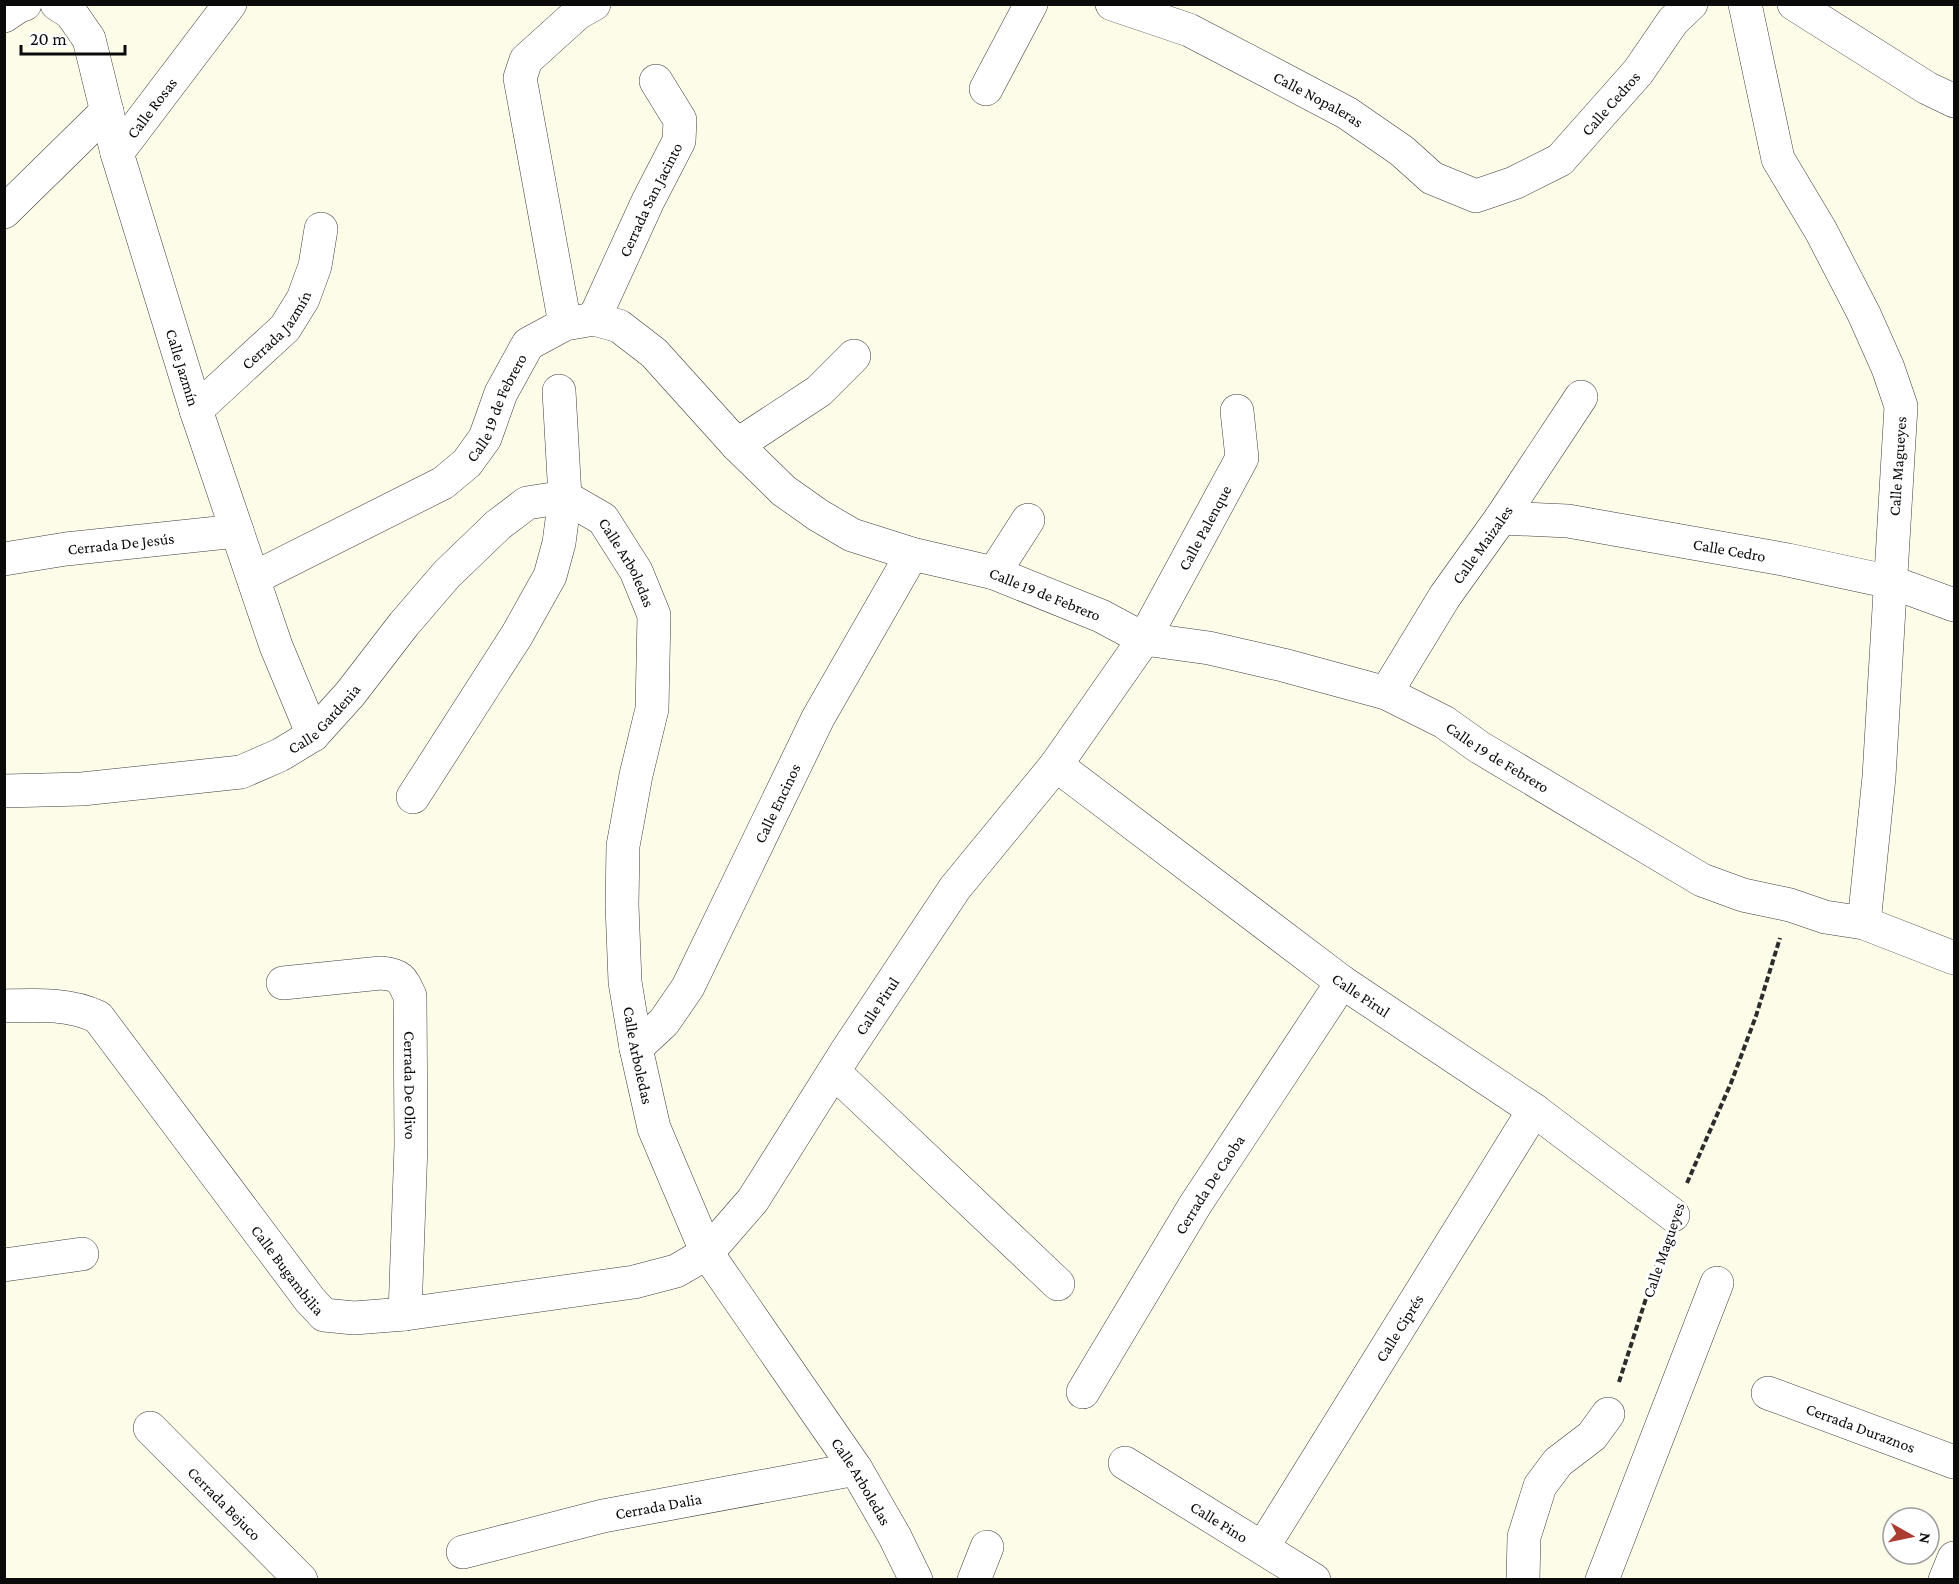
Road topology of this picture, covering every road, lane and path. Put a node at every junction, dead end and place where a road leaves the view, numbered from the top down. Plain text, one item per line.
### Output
1 (25, 4) edge
2 (57, 4) edge
3 (230, 4) edge
4 (594, 4) edge
5 (1031, 4) edge
6 (1112, 4) edge
7 (1691, 4) edge
8 (1745, 4) edge
9 (1794, 4) edge
10 (4, 16) edge
11 (656, 81) dead end
12 (986, 89) dead end
13 (1954, 100) edge
14 (107, 111) junction
15 (117, 153) junction
16 (1514, 183) joint
17 (4, 212) edge
18 (321, 230) dead end
19 (580, 322) junction
20 (854, 356) dead end
21 (559, 391) dead end
22 (1581, 397) dead end
23 (196, 410) junction
24 (1237, 411) dead end
25 (737, 446) junction
26 (565, 497) junction
27 (1501, 518) junction
28 (1029, 520) dead end
29 (237, 531) junction
30 (912, 554) junction
31 (4, 559) edge
32 (994, 573) junction
33 (255, 578) junction
34 (1891, 582) junction
35 (1954, 605) edge
36 (1144, 639) junction
37 (1386, 693) junction
38 (313, 735) junction
39 (1056, 765) junction
40 (4, 791) edge
41 (413, 797) dead end
42 (1790, 905) junction
43 (1864, 923) junction
44 (1954, 958) edge
45 (1342, 982) junction
46 (283, 983) dead end
47 (4, 1006) edge
48 (636, 1048) junction
49 (834, 1072) junction
50 (1534, 1110) junction
51 (1673, 1215) junction
52 (707, 1253) junction
53 (82, 1254) dead end
54 (4, 1265) edge
55 (1717, 1283) dead end
56 (1058, 1284) dead end
57 (405, 1314) junction
58 (1083, 1392) dead end
59 (1768, 1393) dead end
60 (1608, 1414) joint
61 (150, 1428) dead end
62 (1954, 1462) edge
63 (1125, 1463) dead end
64 (856, 1469) junction
65 (1263, 1546) junction
66 (987, 1547) dead end
67 (463, 1552) dead end
68 (1954, 1558) edge
69 (301, 1580) edge
70 (916, 1580) edge
71 (974, 1580) edge
72 (1314, 1580) edge
73 (1524, 1580) edge
74 (1602, 1580) edge
75 (1945, 1580) edge

1 - 10 street
2 - 14 street, Calle Jazmín
3 - 15 street, Calle Rosas
4 - 19 street
5 - 12 street
6 - 16 street, Calle Nopaleras
7 - 16 street, Calle Cedros
8 - 34 street, Calle Magueyes
9 - 13 street
11 - 19 street, Cerrada San Jacinto
14 - 15 street, Calle Jazmín
14 - 17 street
15 - 23 street, Calle Jazmín
18 - 23 street, Cerrada Jazmín
19 - 25 street, Calle 19 de Febrero
19 - 33 street, Calle 19 de Febrero
20 - 25 street
21 - 26 street
22 - 27 street, Calle Maizales
23 - 29 street, Calle Jazmín
24 - 36 street, Calle Palenque
25 - 30 street, Calle 19 de Febrero
26 - 38 street, Calle Gardenia
26 - 41 street
26 - 48 street, Calle Arboledas
27 - 34 street, Calle Cedro
27 - 37 street, Calle Maizales
28 - 32 street
29 - 31 street, Cerrada De Jesús
29 - 33 street, Calle Jazmín
30 - 32 street, Calle 19 de Febrero
30 - 48 street, Calle Encinos
32 - 36 street, Calle 19 de Febrero
33 - 38 street, Calle Jazmín
34 - 35 street, Calle Cedro
34 - 43 street, Calle Magueyes
36 - 37 street, Calle 19 de Febrero
36 - 39 street, Calle Pirul
37 - 42 street, Calle 19 de Febrero
38 - 40 street, Calle Gardenia
39 - 45 street, Calle Pirul
39 - 49 street, Calle Pirul
42 - 43 street, Calle 19 de Febrero
42 - 51 path, Calle Magueyes
43 - 44 street, Calle 19 de Febrero
45 - 50 street, Calle Pirul
45 - 58 street, Cerrada De Caoba
46 - 57 street, Cerrada De Olivo
47 - 57 street, Calle Bugambilia
48 - 52 street, Calle Arboledas
49 - 52 street, Calle Pirul
49 - 56 street
50 - 51 street, Calle Pirul
50 - 65 street, Calle Ciprés
51 - 60 path, Calle Magueyes
52 - 57 street, Calle Bugambilia
52 - 64 street, Calle Arboledas
53 - 54 street
55 - 74 street
59 - 62 street, Cerrada Duraznos
60 - 73 street
61 - 69 street, Cerrada Bejuco
63 - 65 street, Calle Pino
64 - 67 street, Cerrada Dalia
64 - 70 street, Calle Arboledas
65 - 72 street, Calle Pino
66 - 71 street
68 - 75 street

